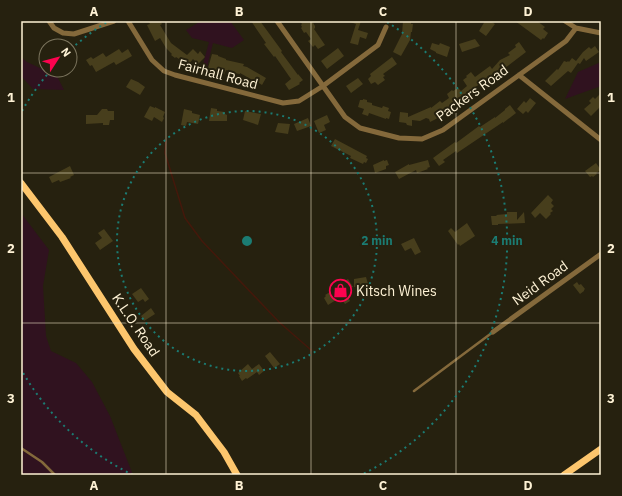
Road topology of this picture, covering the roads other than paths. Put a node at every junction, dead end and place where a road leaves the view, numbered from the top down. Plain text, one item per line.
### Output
1 (49, 21) edge
2 (114, 21) edge
3 (128, 21) edge
4 (277, 21) edge
5 (565, 21) edge
6 (386, 27) dead end
7 (576, 28) junction
8 (601, 33) edge
9 (519, 75) junction
10 (323, 86) junction
11 (601, 140) edge
12 (21, 183) edge
13 (601, 254) edge
14 (493, 332) joint
15 (414, 391) dead end
16 (21, 448) edge
17 (601, 449) edge
18 (54, 475) edge
19 (236, 475) edge
20 (564, 475) edge

1 - 2 street
3 - 10 street, Fairhall Road
4 - 10 street, Packers Road
5 - 7 street
6 - 10 street, Fairhall Road
7 - 8 street
7 - 9 street, Packers Road
9 - 10 street, Packers Road
9 - 11 street
12 - 19 main road, K.L.O. Road
13 - 14 street, Neid Road
14 - 15 lane
16 - 18 lane
17 - 20 main road

